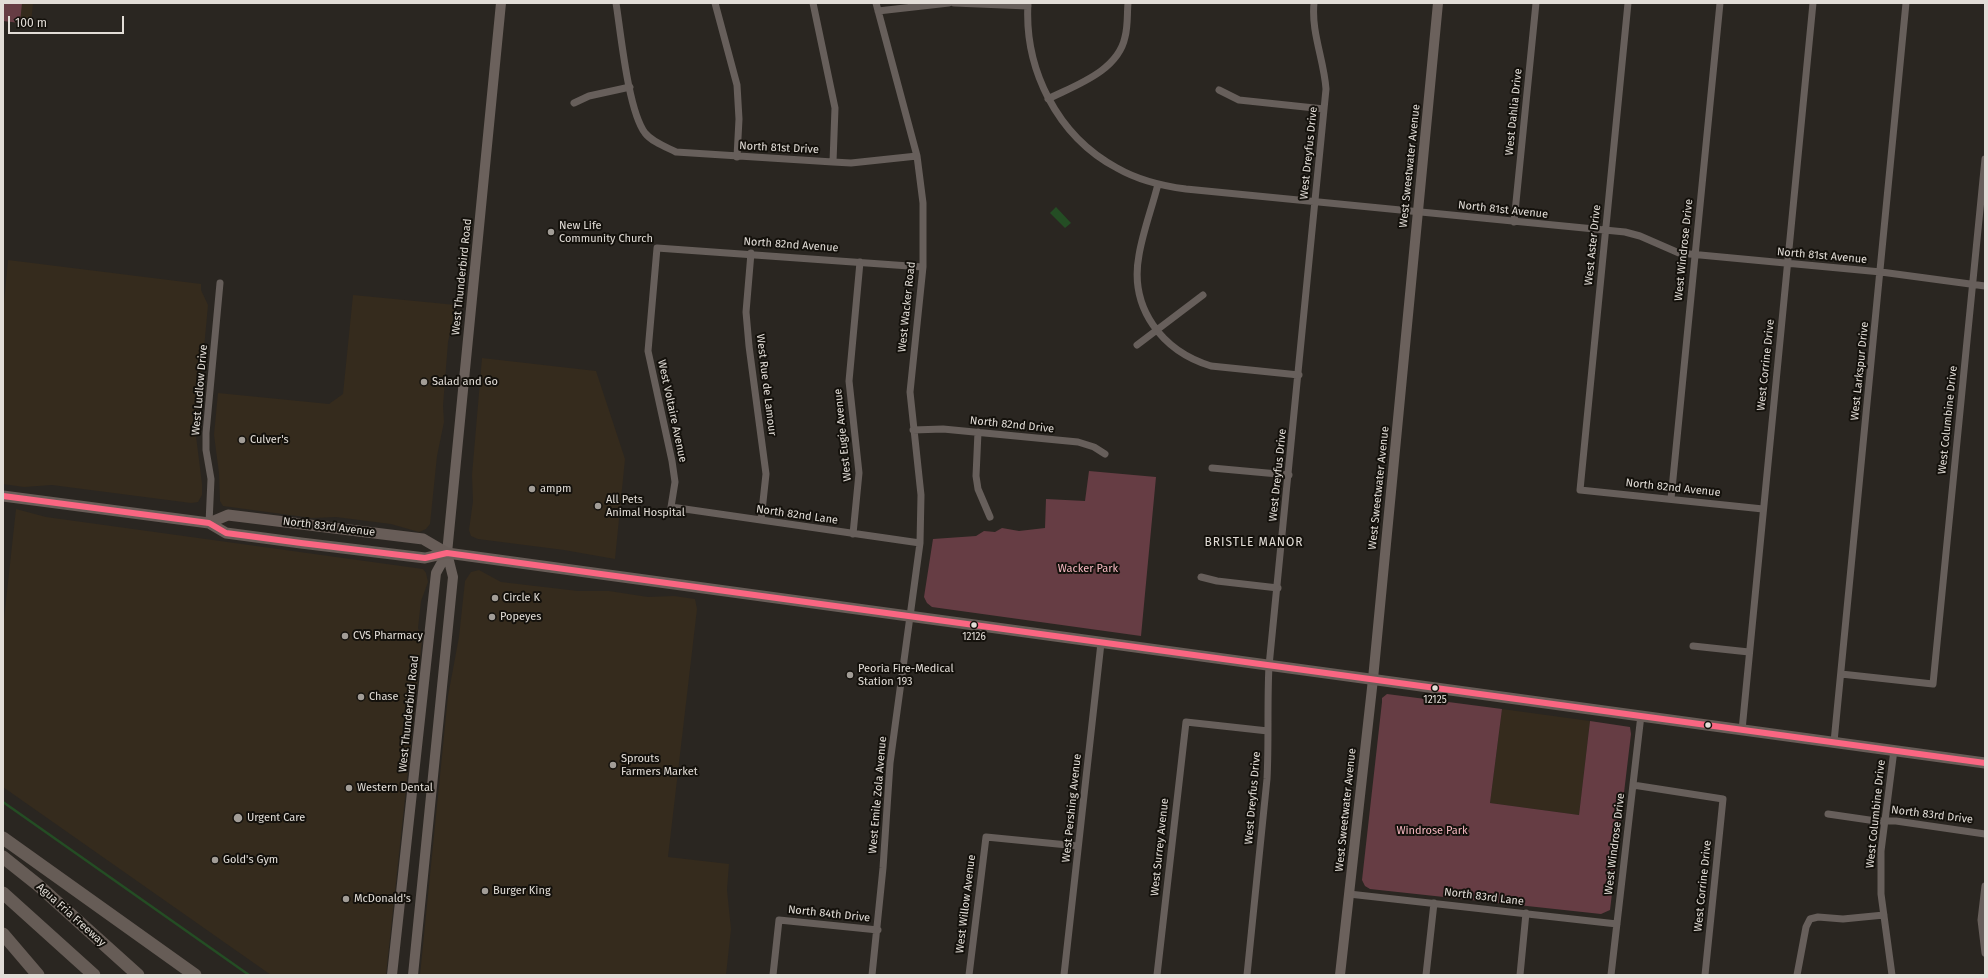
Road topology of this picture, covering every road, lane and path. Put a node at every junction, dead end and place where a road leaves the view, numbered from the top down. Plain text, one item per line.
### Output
1 (501, 3) edge
2 (616, 3) edge
3 (715, 3) edge
4 (813, 3) edge
5 (876, 3) edge
6 (949, 3) edge
7 (954, 3) edge
8 (1128, 3) edge
9 (1314, 3) edge
10 (1438, 3) edge
11 (1536, 3) edge
12 (1628, 3) edge
13 (1720, 3) edge
14 (1812, 3) edge
15 (1906, 3) edge
16 (1028, 4) edge
17 (878, 12) junction
18 (630, 87) junction
19 (1219, 90) dead end
20 (1048, 99) junction
21 (574, 103) dead end
22 (1324, 109) junction
23 (917, 156) junction
24 (737, 157) junction
25 (1985, 159) edge
26 (833, 162) junction
27 (1158, 184) junction
28 (1315, 202) junction
29 (1418, 213) junction
30 (1514, 222) junction
31 (1606, 231) junction
32 (657, 248) joint
33 (751, 253) junction
34 (1695, 255) junction
35 (860, 262) junction
36 (1787, 263) junction
37 (923, 267) junction
38 (1881, 272) junction
39 (220, 284) dead end
40 (1972, 284) junction
41 (1985, 286) edge
42 (1203, 295) dead end
43 (1156, 331) junction
44 (1137, 346) dead end
45 (1299, 375) junction
46 (913, 430) junction
47 (978, 432) junction
48 (1106, 454) dead end
49 (1212, 468) dead end
50 (1289, 475) junction
51 (1580, 490) joint
52 (3, 496) edge
53 (1671, 499) junction
54 (671, 507) joint
55 (1763, 509) junction
56 (990, 517) dead end
57 (761, 520) junction
58 (209, 523) junction
59 (853, 534) junction
60 (920, 543) junction
61 (447, 553) junction
62 (1201, 577) dead end
63 (1278, 588) junction
64 (911, 616) junction
65 (1101, 643) junction
66 (1693, 646) dead end
67 (1749, 652) junction
68 (1269, 666) junction
69 (1841, 674) junction
70 (1373, 679) junction
71 (1642, 716) junction
72 (1742, 730) junction
73 (1268, 731) junction
74 (1834, 742) junction
75 (1894, 750) junction
76 (1985, 763) edge
77 (1633, 784) junction
78 (1828, 814) dead end
79 (1885, 820) junction
80 (1985, 834) edge
81 (3, 838) edge
82 (1078, 846) junction
83 (3, 857) edge
84 (1985, 886) edge
85 (3, 893) edge
86 (1349, 894) junction
87 (1434, 903) junction
88 (1526, 913) junction
89 (1884, 915) junction
90 (1617, 924) junction
91 (878, 930) junction
92 (3, 934) edge
93 (1985, 952) edge
94 (38, 975) edge
95 (94, 975) edge
96 (138, 975) edge
97 (196, 975) edge
98 (392, 975) edge
99 (413, 975) edge
100 (773, 975) edge
101 (872, 975) edge
102 (969, 975) edge
103 (1064, 975) edge
104 (1157, 975) edge
105 (1247, 975) edge
106 (1340, 975) edge
107 (1426, 975) edge
108 (1520, 975) edge
109 (1612, 975) edge
110 (1705, 975) edge
111 (1797, 975) edge
112 (1892, 975) edge

1 - 61 main road, West Thunderbird Road
2 - 18 street
3 - 24 street
4 - 26 street
5 - 17 street, West Wacker Road
6 - 17 street
7 - 16 street
8 - 20 street
9 - 22 street, West Dreyfus Drive
10 - 29 main road, West Sweetwater Avenue
11 - 30 street, West Dahlia Drive
12 - 31 street, West Aster Drive
13 - 34 street, West Windrose Drive
14 - 36 street, West Corrine Drive
15 - 38 street, West Larkspur Drive
16 - 20 street
17 - 23 street, West Wacker Road
18 - 21 street
18 - 24 street, North 81st Drive
19 - 22 street
20 - 27 street, North 81st Avenue
22 - 28 street, West Dreyfus Drive
23 - 26 street, North 81st Drive
23 - 37 street, West Wacker Road
24 - 26 street, North 81st Drive
25 - 40 street, West Columbine Drive
27 - 28 street, North 81st Avenue
27 - 43 street
28 - 29 street, North 81st Avenue
28 - 45 street, West Dreyfus Drive
29 - 30 street, North 81st Avenue
29 - 70 main road, West Sweetwater Avenue
30 - 31 street, North 81st Avenue
31 - 34 street, North 81st Avenue
31 - 51 street, West Aster Drive
32 - 33 street, North 82nd Avenue
32 - 54 street, West Voltaire Avenue
33 - 35 street, North 82nd Avenue
33 - 57 street, West Rue de Lamour
34 - 36 street, North 81st Avenue
34 - 53 street, West Windrose Drive
35 - 37 street, North 82nd Avenue
35 - 59 street, West Eugie Avenue
36 - 38 street, North 81st Avenue
36 - 55 street, West Corrine Drive
37 - 46 street, West Wacker Road
38 - 40 street, North 81st Avenue
38 - 69 street, West Larkspur Drive
39 - 58 street, West Ludlow Drive
40 - 41 street, North 81st Avenue
40 - 69 street, West Columbine Drive
42 - 43 street
43 - 44 street
43 - 45 street
45 - 50 street, West Dreyfus Drive
46 - 47 street, North 82nd Drive
46 - 60 street, West Wacker Road
47 - 48 street, North 82nd Drive
47 - 56 street
49 - 50 street
50 - 63 street, West Dreyfus Drive
51 - 53 street, North 82nd Avenue
52 - 58 main road, North 83rd Avenue
53 - 55 street, North 82nd Avenue
54 - 57 street, North 82nd Lane
55 - 67 street, West Corrine Drive
57 - 59 street, North 82nd Lane
58 - 61 main road, North 83rd Avenue
58 - 61 main road, North 83rd Avenue
59 - 60 street, North 82nd Lane
60 - 64 street, West Wacker Road
61 - 64 main road, North 83rd Avenue
61 - 98 main road, West Thunderbird Road
61 - 99 main road, West Thunderbird Road
62 - 63 street
63 - 68 street, West Dreyfus Drive
64 - 65 main road, North 83rd Avenue
64 - 91 street, West Emile Zola Avenue
65 - 68 main road, North 83rd Avenue
65 - 82 street, West Pershing Avenue
66 - 67 street
67 - 72 street, West Corrine Drive
68 - 70 main road, North 83rd Avenue
68 - 73 street, West Dreyfus Drive
69 - 74 street, West Larkspur Drive
70 - 71 main road, North 83rd Avenue
70 - 86 main road, West Sweetwater Avenue
71 - 72 main road, North 83rd Avenue
71 - 77 street, West Windrose Drive
72 - 74 main road, North 83rd Avenue
73 - 104 street, West Surrey Avenue
73 - 105 street, West Dreyfus Drive
74 - 75 main road, North 83rd Avenue
75 - 76 main road, North 83rd Avenue
75 - 79 street, West Columbine Drive
77 - 90 street, West Windrose Drive
77 - 110 street, West Corrine Drive
78 - 79 street, North 83rd Drive
79 - 80 street, North 83rd Drive
79 - 89 street, West Columbine Drive
81 - 97 highway
82 - 102 street, West Willow Avenue
82 - 103 street, West Pershing Avenue
83 - 96 highway, Agua Fria Freeway
84 - 93 street
85 - 95 highway
86 - 87 street, North 83rd Lane
86 - 106 main road, West Sweetwater Avenue
87 - 88 street, North 83rd Lane
87 - 107 street
88 - 90 street, North 83rd Lane
88 - 108 street
89 - 111 street
89 - 112 street, West Columbine Drive
90 - 109 street, West Windrose Drive
91 - 100 street, North 84th Drive
91 - 101 street, West Emile Zola Avenue
92 - 94 highway

